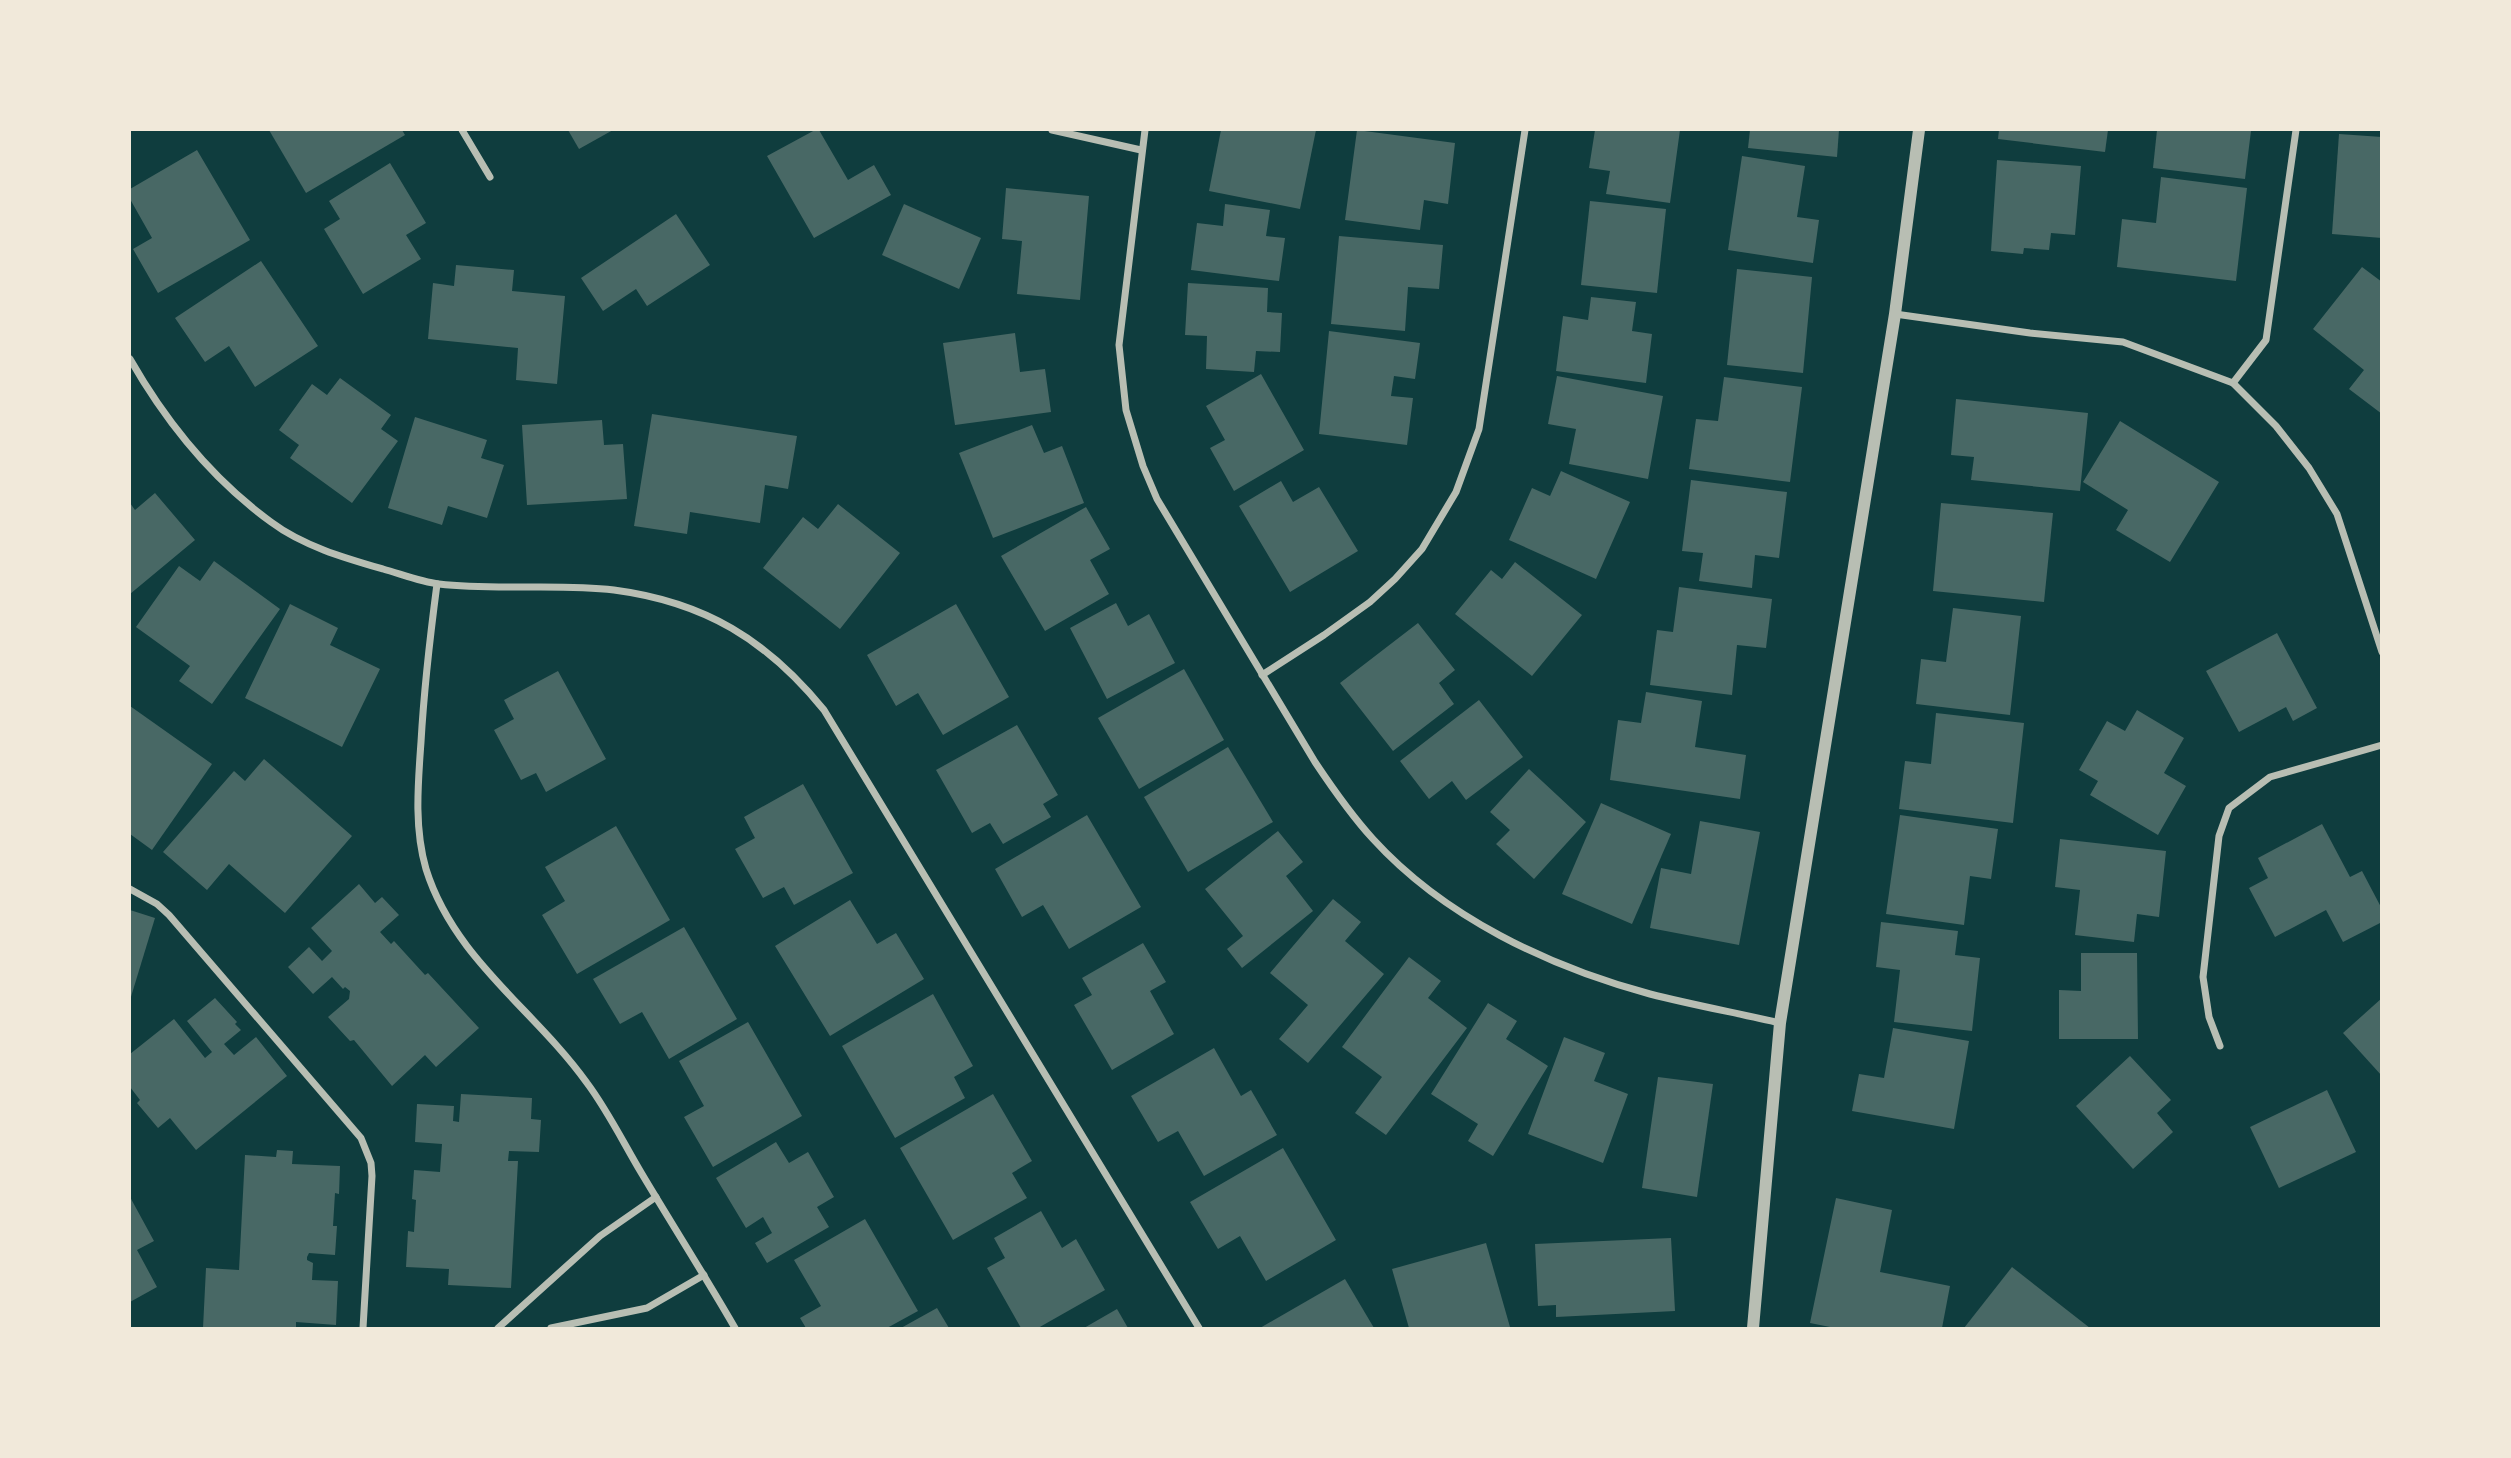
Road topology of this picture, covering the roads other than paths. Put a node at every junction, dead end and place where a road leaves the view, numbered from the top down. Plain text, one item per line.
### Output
1 (462, 130) edge
2 (1052, 130) edge
3 (1145, 130) edge
4 (1525, 130) edge
5 (1919, 130) edge
6 (2296, 130) edge
7 (1141, 150) junction
8 (491, 177) dead end
9 (1895, 314) junction
10 (130, 359) edge
11 (2233, 383) junction
12 (437, 584) junction
13 (2382, 652) edge
14 (1262, 676) junction
15 (2382, 745) edge
16 (130, 889) edge
17 (1780, 1023) junction
18 (2220, 1046) dead end
19 (656, 1197) junction
20 (704, 1275) junction
21 (363, 1328) edge
22 (498, 1328) edge
23 (551, 1328) edge
24 (735, 1328) edge
25 (1199, 1328) edge
26 (1753, 1328) edge

1 - 8 street
2 - 7 street
3 - 7 street
4 - 14 street
5 - 9 street
6 - 11 street
7 - 14 street
9 - 11 street
9 - 17 street
10 - 12 street
11 - 13 street
12 - 19 street
12 - 25 street
14 - 17 street
15 - 18 street
16 - 21 street
17 - 26 street
19 - 20 street
19 - 22 street
20 - 23 street
20 - 24 street

